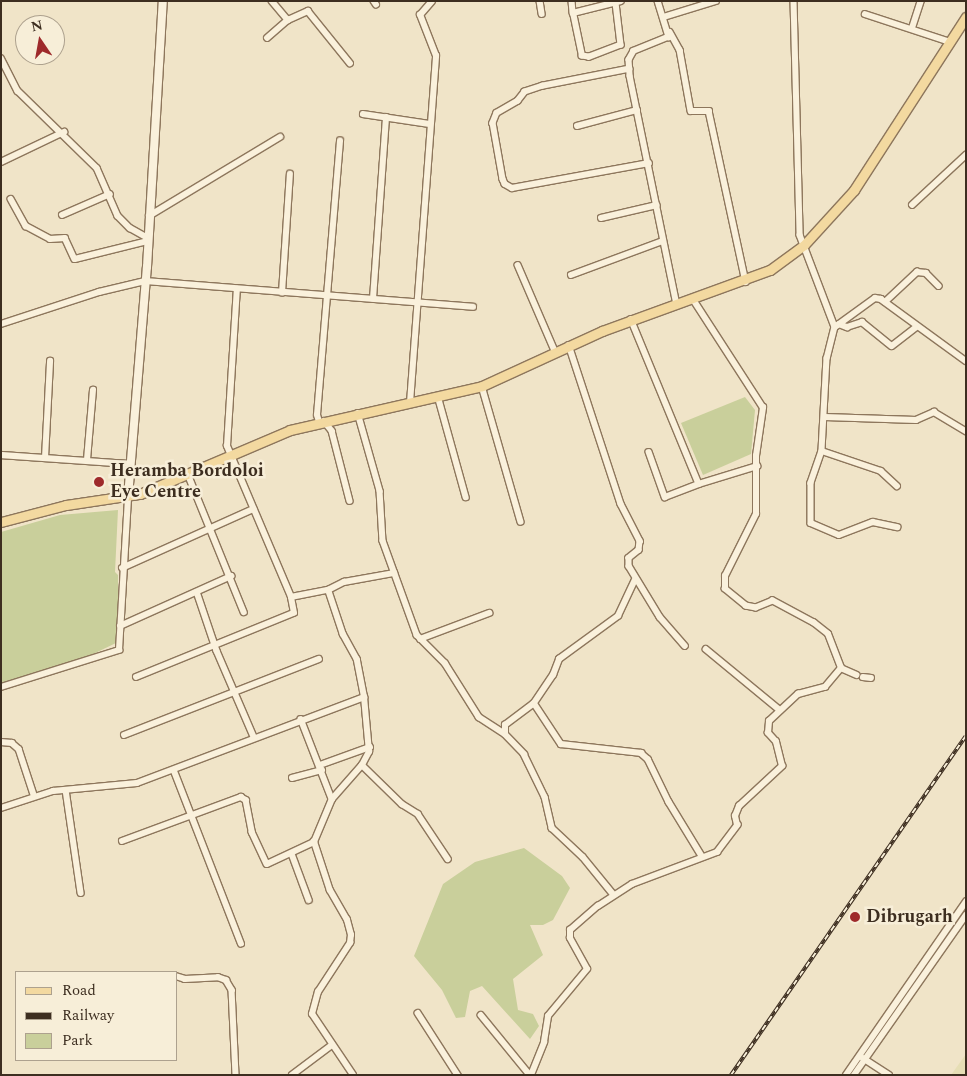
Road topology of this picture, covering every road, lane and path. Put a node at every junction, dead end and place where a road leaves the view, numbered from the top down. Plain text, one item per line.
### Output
1 (164, 1) edge
2 (272, 1) edge
3 (432, 1) edge
4 (540, 1) edge
5 (572, 1) edge
6 (658, 1) edge
7 (716, 1) edge
8 (794, 1) edge
9 (921, 1) edge
10 (619, 2) edge
11 (574, 13) junction
12 (542, 14) dead end
13 (865, 14) dead end
14 (664, 17) junction
15 (966, 17) edge
16 (288, 20) junction
17 (912, 28) junction
18 (670, 32) junction
19 (267, 38) dead end
20 (950, 42) junction
21 (1, 58) edge
22 (350, 64) dead end
23 (630, 68) junction
24 (637, 110) junction
25 (363, 114) dead end
26 (386, 118) junction
27 (429, 124) junction
28 (577, 126) dead end
29 (64, 132) junction
30 (280, 137) dead end
31 (340, 141) dead end
32 (966, 156) edge
33 (1, 162) edge
34 (649, 163) junction
35 (290, 174) dead end
36 (110, 194) junction
37 (11, 199) dead end
38 (657, 205) junction
39 (912, 205) dead end
40 (62, 215) dead end
41 (149, 216) junction
42 (601, 218) dead end
43 (148, 239) junction
44 (663, 241) junction
45 (804, 245) junction
46 (518, 265) dead end
47 (571, 275) dead end
48 (145, 281) junction
49 (746, 282) junction
50 (940, 286) dead end
51 (237, 289) junction
52 (282, 293) junction
53 (328, 295) junction
54 (373, 299) junction
55 (693, 300) junction
56 (885, 302) junction
57 (418, 303) junction
58 (677, 305) junction
59 (472, 307) dead end
60 (631, 319) junction
61 (1, 324) edge
62 (837, 326) junction
63 (916, 327) junction
64 (569, 344) junction
65 (555, 351) junction
66 (50, 361) dead end
67 (966, 361) edge
68 (482, 386) junction
69 (93, 390) dead end
70 (438, 396) junction
71 (410, 402) junction
72 (358, 414) junction
73 (825, 417) junction
74 (322, 422) junction
75 (966, 431) edge
76 (822, 451) junction
77 (649, 452) dead end
78 (229, 454) junction
79 (1, 455) edge
80 (45, 458) junction
81 (87, 460) junction
82 (130, 464) junction
83 (757, 466) junction
84 (188, 474) junction
85 (699, 484) junction
86 (897, 486) dead end
87 (128, 497) junction
88 (466, 497) dead end
89 (350, 501) dead end
90 (253, 509) junction
91 (1, 522) edge
92 (521, 522) dead end
93 (210, 527) junction
94 (897, 527) dead end
95 (122, 568) junction
96 (394, 573) junction
97 (231, 576) junction
98 (635, 580) junction
99 (328, 590) junction
100 (197, 592) junction
101 (291, 598) junction
102 (244, 612) dead end
103 (489, 613) dead end
104 (120, 626) junction
105 (420, 639) junction
106 (216, 646) junction
107 (685, 646) dead end
108 (706, 649) dead end
109 (319, 659) dead end
110 (841, 668) junction
111 (136, 677) dead end
112 (872, 678) dead end
113 (1, 687) edge
114 (236, 692) junction
115 (364, 696) junction
116 (534, 704) junction
117 (780, 710) junction
118 (301, 719) junction
119 (124, 734) dead end
120 (504, 734) junction
121 (254, 737) junction
122 (1, 742) edge
123 (370, 747) junction
124 (362, 765) junction
125 (321, 767) junction
126 (174, 770) junction
127 (292, 778) dead end
128 (66, 790) junction
129 (34, 795) junction
130 (332, 799) junction
131 (1, 808) edge
132 (193, 816) junction
133 (122, 841) dead end
134 (314, 842) junction
135 (292, 854) junction
136 (702, 856) junction
137 (448, 859) dead end
138 (81, 893) dead end
139 (614, 895) junction
140 (309, 900) dead end
141 (966, 902) edge
142 (966, 916) edge
143 (241, 944) dead end
144 (178, 977) edge
145 (418, 1013) dead end
146 (481, 1015) dead end
147 (332, 1045) junction
148 (862, 1058) junction
149 (236, 1075) edge
150 (292, 1075) edge
151 (353, 1075) edge
152 (458, 1075) edge
153 (531, 1075) edge
154 (846, 1075) edge
155 (854, 1075) edge
156 (889, 1075) edge

1 - 41 street
2 - 16 street
3 - 27 street
4 - 12 street
5 - 11 street
6 - 14 street
7 - 14 street
8 - 45 street
9 - 17 street
10 - 11 street
10 - 11 street
13 - 17 street
14 - 18 street
15 - 20 main road
16 - 19 street
16 - 22 street
17 - 20 street
18 - 23 street
18 - 49 street
20 - 45 main road
21 - 29 street
23 - 24 street
23 - 34 street
24 - 28 street
24 - 34 street
25 - 26 street
26 - 27 street
26 - 54 street
27 - 57 street
29 - 33 street
29 - 36 street
30 - 41 street
31 - 53 street
32 - 39 street
34 - 38 street
35 - 52 street
36 - 40 street
36 - 43 street
37 - 43 street
38 - 42 street
38 - 44 street
41 - 43 street
43 - 48 street
44 - 47 street
44 - 58 street
45 - 49 main road
45 - 62 street
46 - 65 street
48 - 51 street
48 - 61 street
48 - 82 street
49 - 55 main road
50 - 56 street
51 - 52 street
51 - 78 street
52 - 53 street
53 - 54 street
53 - 74 street
54 - 57 street
55 - 58 main road
55 - 83 street
56 - 62 street
56 - 63 street
57 - 59 street
57 - 71 street
58 - 60 main road
60 - 64 main road
60 - 85 street
62 - 63 street
62 - 73 street
63 - 67 street
64 - 65 main road
64 - 98 street
65 - 68 main road
66 - 80 street
68 - 70 main road
68 - 92 street
69 - 81 street
70 - 71 main road
70 - 88 street
71 - 72 main road
72 - 74 main road
72 - 96 street
73 - 75 street
73 - 76 street
74 - 78 main road
74 - 89 street
76 - 86 street
76 - 94 street
77 - 85 street
78 - 84 main road
78 - 90 street
79 - 80 street
80 - 81 street
81 - 82 street
82 - 87 street
83 - 85 street
83 - 110 street
84 - 87 main road
84 - 93 street
87 - 91 main road
87 - 95 street
90 - 93 street
90 - 101 street
93 - 95 street
93 - 97 street
95 - 104 street
96 - 99 street
96 - 105 street
97 - 100 street
97 - 102 street
98 - 107 street
98 - 116 street
99 - 101 street
99 - 115 street
100 - 104 street
100 - 106 street
101 - 106 street
103 - 105 street
104 - 113 street
105 - 120 street
106 - 111 street
106 - 114 street
108 - 117 street
109 - 114 street
110 - 112 street
110 - 117 street
114 - 119 street
114 - 121 street
115 - 118 street
115 - 123 street
116 - 120 street
116 - 136 street
117 - 136 street
118 - 121 street
118 - 125 street
120 - 139 street
121 - 126 street
122 - 129 street
123 - 124 street
123 - 125 street
124 - 130 street
124 - 137 street
125 - 127 street
125 - 130 street
126 - 128 street
126 - 132 street
128 - 129 street
128 - 138 street
129 - 131 street
130 - 134 street
132 - 133 street
132 - 135 street
132 - 143 street
134 - 135 street
134 - 147 street
135 - 140 street
136 - 139 street
139 - 153 street
141 - 148 street
142 - 148 street
144 - 149 street
145 - 152 street
146 - 153 street
147 - 150 street
147 - 151 street
148 - 154 street
148 - 155 street
148 - 156 street

